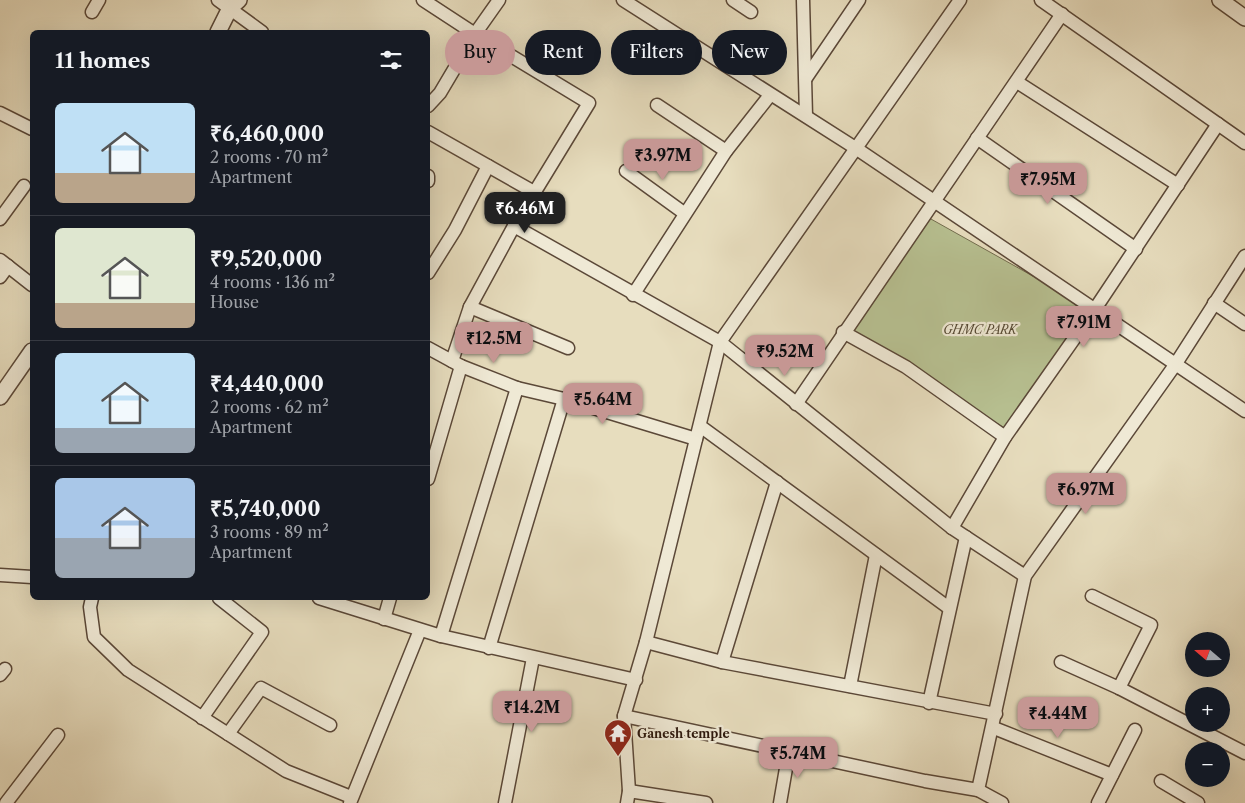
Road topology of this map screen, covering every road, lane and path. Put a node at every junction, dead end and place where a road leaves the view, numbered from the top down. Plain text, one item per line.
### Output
1 (99, 0) edge
2 (424, 0) edge
3 (500, 0) edge
4 (623, 0) edge
5 (733, 0) edge
6 (803, 0) edge
7 (859, 0) edge
8 (960, 0) edge
9 (1042, 0) edge
10 (1220, 0) edge
11 (229, 3) edge
12 (92, 12) dead end
13 (751, 12) dead end
14 (1062, 14) junction
15 (1245, 18) edge
16 (219, 30) edge
17 (260, 30) edge
18 (469, 30) edge
19 (478, 30) edge
20 (515, 58) edge
21 (451, 75) edge
22 (806, 78) junction
23 (1017, 82) junction
24 (770, 96) junction
25 (430, 104) edge
26 (657, 105) dead end
27 (0, 113) edge
28 (806, 116) junction
29 (1218, 124) junction
30 (30, 128) edge
31 (430, 133) edge
32 (976, 138) junction
33 (1245, 143) edge
34 (857, 149) junction
35 (726, 151) junction
36 (488, 166) junction
37 (626, 171) dead end
38 (1178, 185) junction
39 (24, 186) dead end
40 (534, 192) junction
41 (934, 200) junction
42 (684, 213) junction
43 (0, 219) edge
44 (514, 226) junction
45 (1136, 249) junction
46 (1245, 256) edge
47 (4, 263) edge
48 (430, 270) edge
49 (0, 276) edge
50 (30, 283) edge
51 (633, 295) junction
52 (1214, 303) junction
53 (470, 307) junction
54 (1095, 309) junction
55 (1245, 324) edge
56 (843, 332) junction
57 (720, 342) junction
58 (568, 348) dead end
59 (430, 349) edge
60 (30, 354) edge
61 (456, 364) junction
62 (1175, 364) junction
63 (517, 388) junction
64 (0, 397) edge
65 (564, 399) junction
66 (796, 404) junction
67 (1245, 411) edge
68 (700, 426) junction
69 (1005, 437) junction
70 (696, 439) junction
71 (430, 471) edge
72 (777, 482) junction
73 (952, 528) junction
74 (966, 537) junction
75 (876, 555) junction
76 (0, 575) edge
77 (1026, 576) junction
78 (30, 577) edge
79 (1092, 596) dead end
80 (92, 600) edge
81 (222, 600) edge
82 (325, 600) edge
83 (389, 600) edge
84 (949, 608) junction
85 (384, 619) junction
86 (420, 630) junction
87 (442, 636) junction
88 (646, 642) junction
89 (489, 648) junction
90 (533, 658) junction
91 (722, 662) junction
92 (1061, 662) dead end
93 (636, 680) junction
94 (850, 686) junction
95 (1119, 688) junction
96 (929, 703) junction
97 (996, 714) junction
98 (624, 716) junction
99 (202, 718) junction
100 (330, 724) dead end
101 (994, 728) junction
102 (1135, 730) dead end
103 (228, 734) junction
104 (58, 735) dead end
105 (789, 751) junction
106 (1245, 753) edge
107 (1112, 775) junction
108 (1161, 781) dead end
109 (978, 790) junction
110 (628, 797) edge
111 (350, 800) edge
112 (6, 803) edge
113 (505, 803) edge
114 (706, 803) edge
115 (780, 803) edge
116 (1002, 803) edge
117 (1098, 803) edge
118 (1198, 803) edge

1 - 12 street
2 - 18 street
3 - 19 street
4 - 24 street
5 - 13 street
6 - 22 street
7 - 22 street
8 - 34 street
9 - 14 street
10 - 15 street
11 - 16 street
11 - 17 street
14 - 23 street
14 - 29 street
20 - 40 street
21 - 25 street
22 - 28 street
23 - 32 street
23 - 38 street
24 - 28 street
24 - 35 street
26 - 35 street
27 - 30 street
28 - 34 street
29 - 33 street
29 - 38 street
31 - 36 street
32 - 41 street
32 - 45 street
34 - 41 street
34 - 57 street
35 - 42 street
36 - 40 street
36 - 48 street
37 - 42 street
38 - 45 street
39 - 43 street
40 - 44 street
41 - 54 street
41 - 56 street
42 - 51 street
44 - 51 street
44 - 53 street
45 - 54 street
46 - 52 street
47 - 49 street
47 - 50 street
51 - 57 street
52 - 55 street
52 - 62 street
53 - 58 street
53 - 61 street
54 - 62 street
54 - 69 street
56 - 66 street
56 - 69 street
57 - 66 street
57 - 68 street
59 - 61 street
60 - 64 street
61 - 63 street
61 - 71 street
62 - 67 street
62 - 77 street
63 - 65 street
63 - 87 street
65 - 70 street
65 - 89 street
66 - 73 street
68 - 70 street
68 - 72 street
69 - 73 street
70 - 88 street
72 - 75 street
72 - 91 street
73 - 74 street
74 - 77 street
74 - 84 street
75 - 84 street
75 - 94 street
76 - 78 street
77 - 97 street
79 - 95 street
80 - 99 street
81 - 99 street
82 - 85 street
83 - 85 street
84 - 96 street
85 - 86 street
86 - 87 street
86 - 111 street
87 - 89 street
88 - 91 street
88 - 93 street
89 - 90 street
90 - 93 street
90 - 113 street
91 - 94 street
92 - 95 street
93 - 98 street
94 - 96 street
95 - 106 street
96 - 97 street
97 - 101 street
98 - 105 street
98 - 110 street
99 - 103 street
100 - 103 street
101 - 107 street
101 - 109 street
102 - 107 street
103 - 111 street
104 - 112 street
105 - 109 street
105 - 115 street
107 - 117 street
108 - 118 street
109 - 116 street
110 - 114 street

